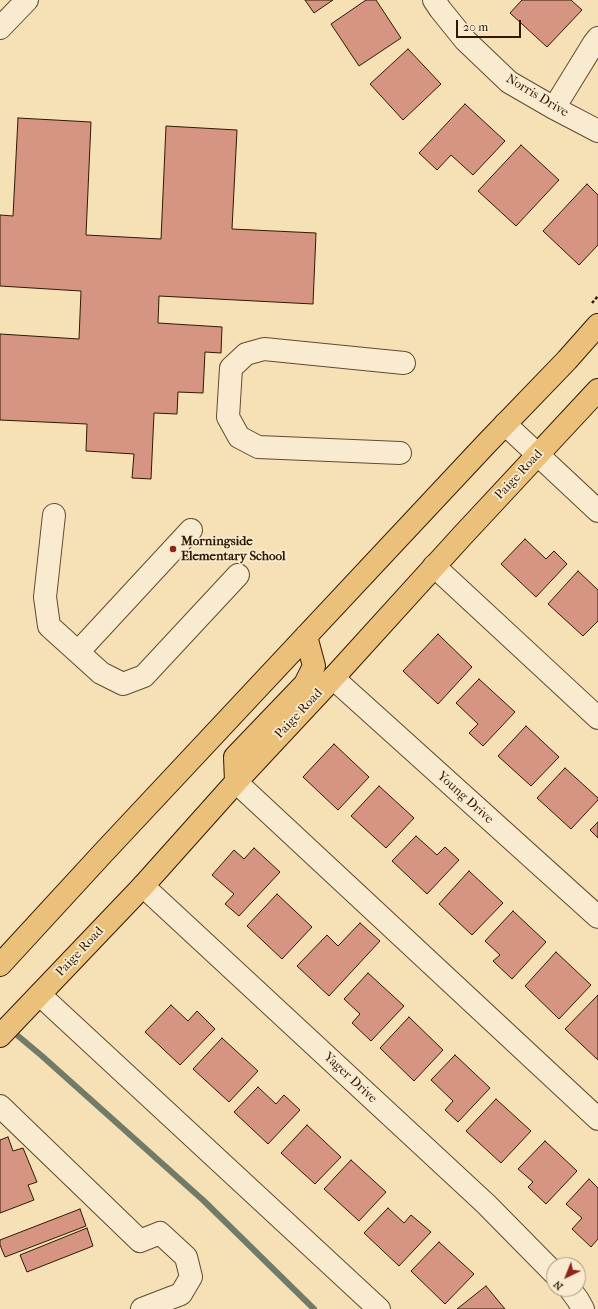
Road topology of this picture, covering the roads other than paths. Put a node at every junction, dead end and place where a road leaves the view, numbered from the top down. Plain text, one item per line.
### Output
1 (27, 0) edge
2 (434, 0) edge
3 (1, 24) edge
4 (598, 38) edge
5 (554, 108) junction
6 (598, 131) edge
7 (598, 325) edge
8 (404, 363) dead end
9 (598, 390) edge
10 (505, 424) junction
11 (400, 453) dead end
12 (538, 455) junction
13 (598, 511) edge
14 (54, 515) dead end
15 (191, 530) dead end
16 (434, 566) junction
17 (238, 575) dead end
18 (306, 636) junction
19 (78, 652) junction
20 (332, 678) junction
21 (598, 718) edge
22 (236, 782) junction
23 (143, 886) junction
24 (598, 917) edge
25 (0, 966) edge
26 (35, 1000) junction
27 (0, 1036) edge
28 (0, 1106) edge
29 (598, 1119) edge
30 (546, 1265) edge
31 (576, 1297) edge
32 (142, 1309) edge
33 (379, 1309) edge
34 (583, 1309) edge

1 - 3 street
2 - 5 street, Norris Drive
4 - 5 street
5 - 6 street, Norris Drive
7 - 10 main road
8 - 11 street
9 - 12 main road, Paige Road
10 - 12 street
10 - 18 main road
12 - 13 street
12 - 16 main road, Paige Road
14 - 19 street
15 - 19 street
16 - 20 main road, Paige Road
16 - 21 street
17 - 19 street
18 - 22 main road
18 - 25 main road
20 - 22 main road, Paige Road
20 - 24 street, Young Drive
22 - 23 main road, Paige Road
22 - 29 street
23 - 26 main road, Paige Road
23 - 30 street, Yager Drive
26 - 27 main road, Paige Road
26 - 33 street
28 - 32 street
31 - 34 street

